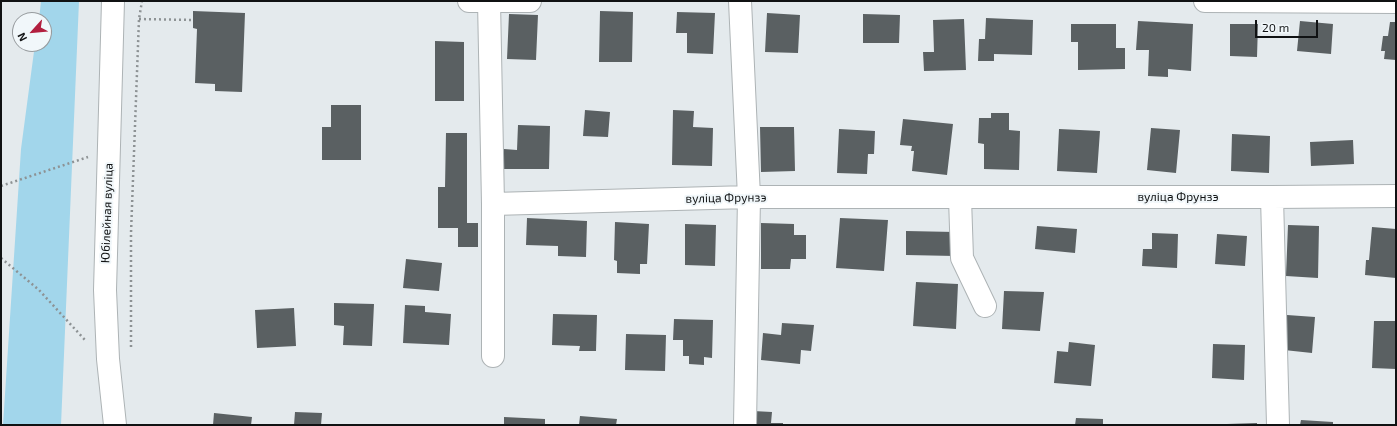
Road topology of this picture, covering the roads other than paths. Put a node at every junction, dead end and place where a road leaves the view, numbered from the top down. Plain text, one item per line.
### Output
1 (113, 1) edge
2 (469, 1) edge
3 (530, 1) edge
4 (740, 1) edge
5 (1205, 1) edge
6 (489, 2) edge
7 (1396, 2) edge
8 (1396, 196) edge
9 (748, 197) junction
10 (1272, 197) junction
11 (960, 198) junction
12 (493, 204) junction
13 (984, 306) dead end
14 (493, 356) dead end
15 (115, 425) edge
16 (745, 425) edge
17 (1278, 425) edge

1 - 15 street, Юбілейная вуліца
2 - 6 street
3 - 6 street
4 - 9 street
5 - 7 street
6 - 12 street
8 - 10 street, вуліца Фрунзэ
9 - 11 street, вуліца Фрунзэ
9 - 12 street, вуліца Фрунзэ
9 - 16 street
10 - 11 street, вуліца Фрунзэ
10 - 17 street
11 - 13 street
12 - 14 street

